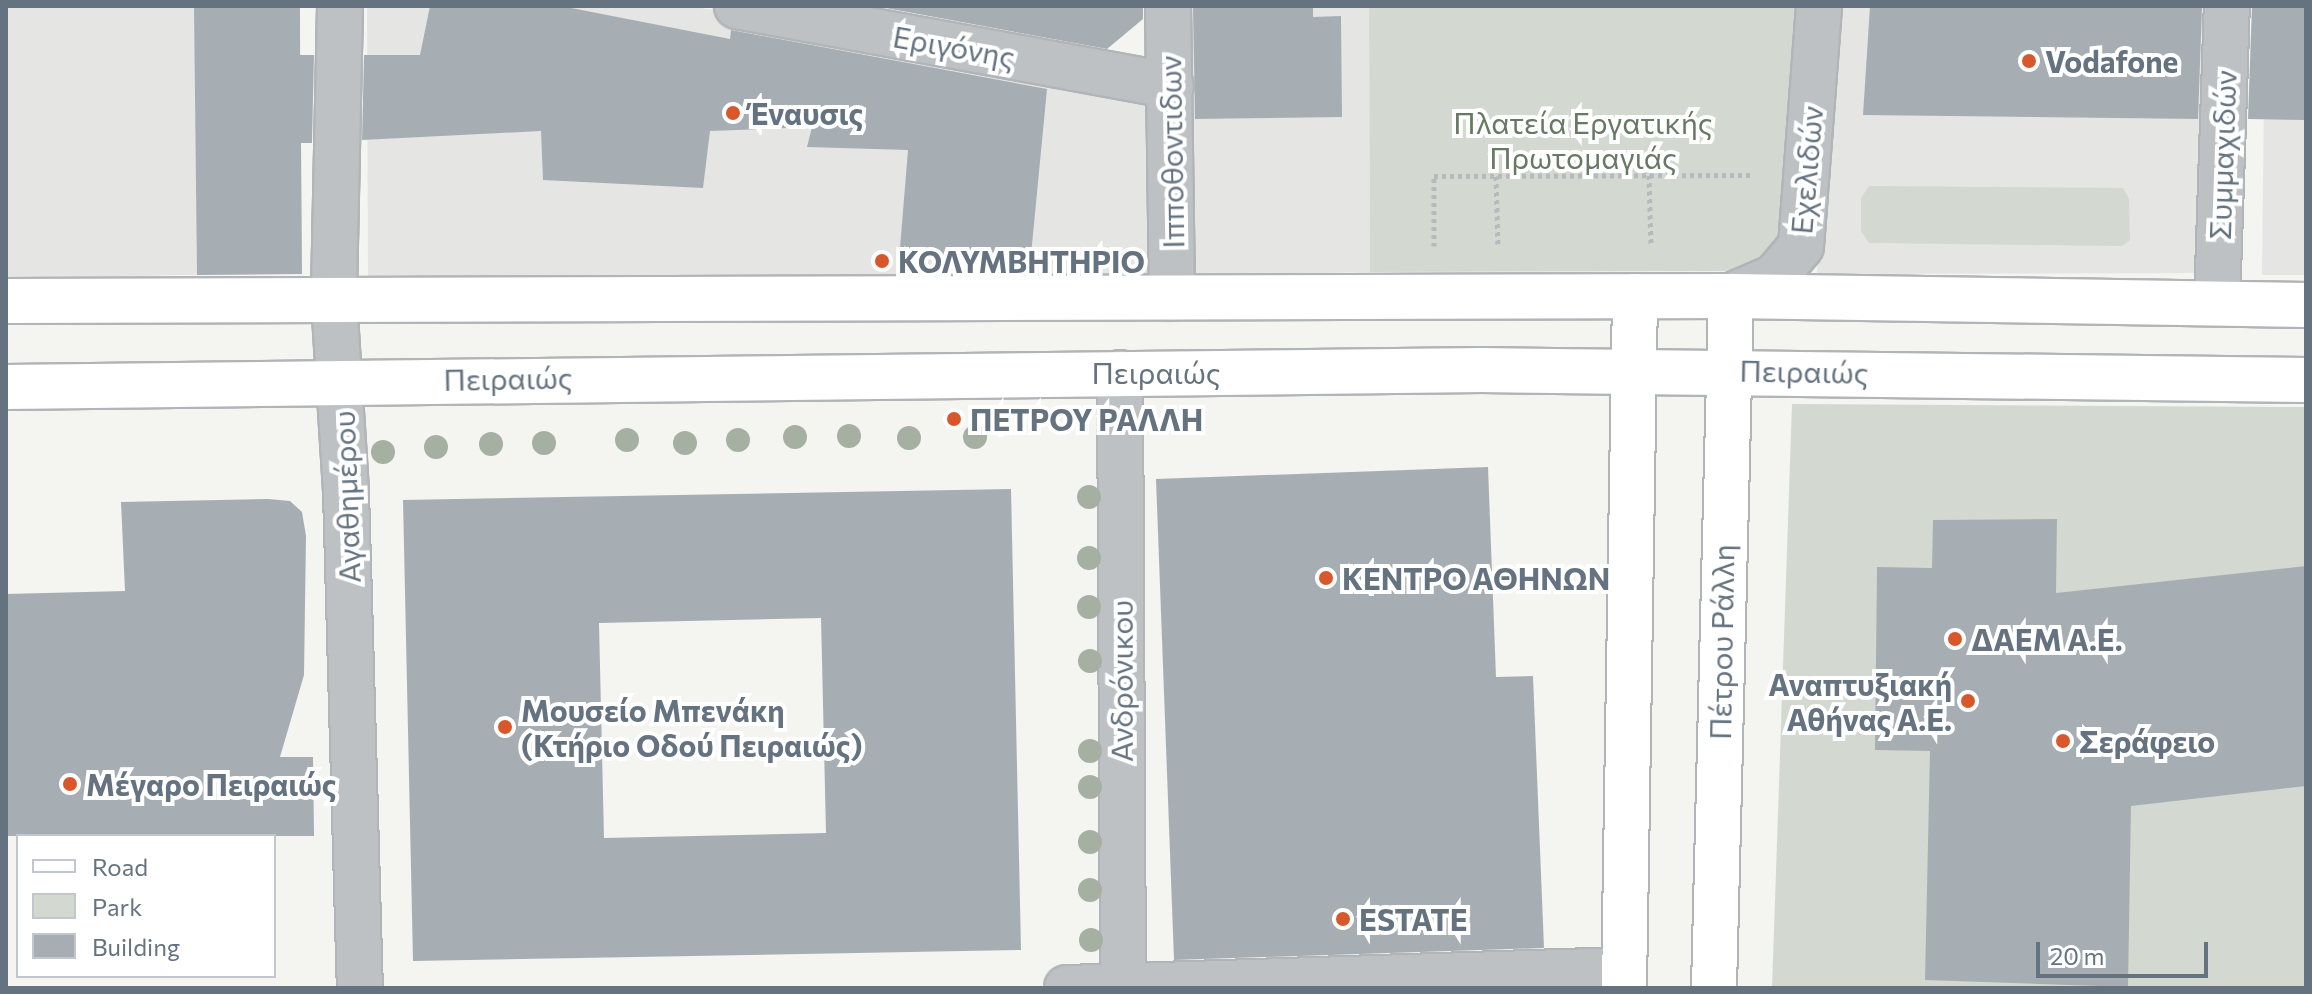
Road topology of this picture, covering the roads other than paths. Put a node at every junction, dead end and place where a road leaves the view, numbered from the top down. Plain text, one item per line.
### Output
1 (340, 6) edge
2 (737, 6) edge
3 (1168, 6) edge
4 (1819, 6) edge
5 (2227, 6) edge
6 (1171, 86) junction
7 (1635, 296) junction
8 (1731, 296) junction
9 (1172, 298) junction
10 (334, 300) junction
11 (6, 301) edge
12 (2217, 303) junction
13 (2306, 305) edge
14 (1632, 370) junction
15 (1727, 370) junction
16 (1120, 373) junction
17 (2306, 380) edge
18 (341, 381) junction
19 (6, 387) edge
20 (1624, 979) edge
21 (1123, 987) edge
22 (360, 988) edge
23 (1067, 988) edge
24 (1714, 988) edge

1 - 10 street, Αγαθημέρου
2 - 6 street, Εριγόνης
3 - 6 street, Ιπποθοντιδων
4 - 8 street, Εχελιδών
5 - 12 street, Συμμαχιδών
6 - 9 street, Ιπποθοντιδων
7 - 8 main road
7 - 9 main road
7 - 14 main road
8 - 12 main road
8 - 15 main road, Πέτρου Ράλλη
9 - 10 main road
10 - 11 main road
10 - 18 street, Αγαθημέρου
12 - 13 main road
14 - 15 main road, Πειραιώς
14 - 16 main road, Πειραιώς
14 - 20 main road
15 - 17 main road, Πειραιώς
15 - 24 main road, Πέτρου Ράλλη
16 - 18 main road, Πειραιώς
16 - 21 street, Ανδρόνικου
18 - 19 main road, Πειραιώς
18 - 22 street, Αγαθημέρου
20 - 21 street
21 - 23 street

